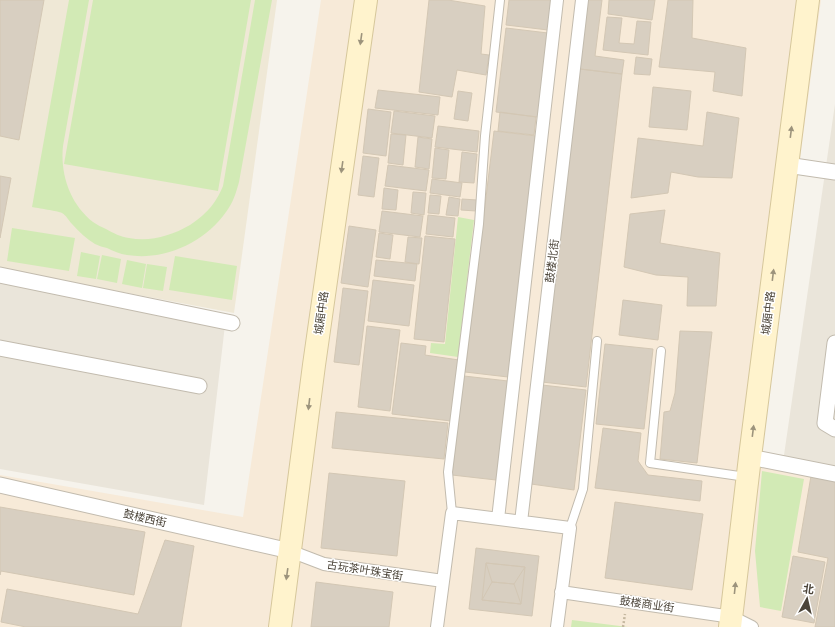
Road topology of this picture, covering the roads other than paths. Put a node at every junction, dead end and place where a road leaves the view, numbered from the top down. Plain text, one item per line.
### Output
1 (366, 0) edge
2 (500, 0) edge
3 (557, 0) edge
4 (582, 0) edge
5 (808, 0) edge
6 (786, 165) junction
7 (835, 172) edge
8 (0, 275) edge
9 (232, 323) dead end
10 (597, 341) dead end
11 (835, 343) edge
12 (0, 348) edge
13 (661, 351) dead end
14 (199, 386) dead end
15 (832, 390) edge
16 (835, 429) edge
17 (749, 467) junction
18 (835, 474) edge
19 (0, 485) edge
20 (452, 513) junction
21 (498, 519) junction
22 (522, 522) junction
23 (570, 528) junction
24 (290, 551) junction
25 (443, 582) junction
26 (561, 592) junction
27 (731, 622) edge
28 (280, 627) edge
29 (437, 627) edge
30 (557, 627) edge
31 (752, 627) edge

1 -> 24 main road, 城厢中路
2 - 20 lane
3 - 21 street
4 - 22 street, 鼓楼北街
6 -> 5 main road, 城厢中路
6 - 7 street
17 -> 6 main road, 城厢中路
8 - 9 street
10 - 23 lane
11 - 15 street
12 - 14 street
13 - 17 lane
15 - 16 street
17 - 18 street
27 -> 17 main road, 城厢中路
19 - 24 street, 鼓楼西街
20 - 21 street
20 - 25 street
21 - 22 street
22 - 23 street
23 - 26 street
24 - 25 street, 古玩茶叶珠宝街
24 -> 28 main road, 城厢中路
25 - 29 street
26 - 27 street, 鼓楼商业街
26 - 30 street
27 - 31 street, 鼓楼商业街

